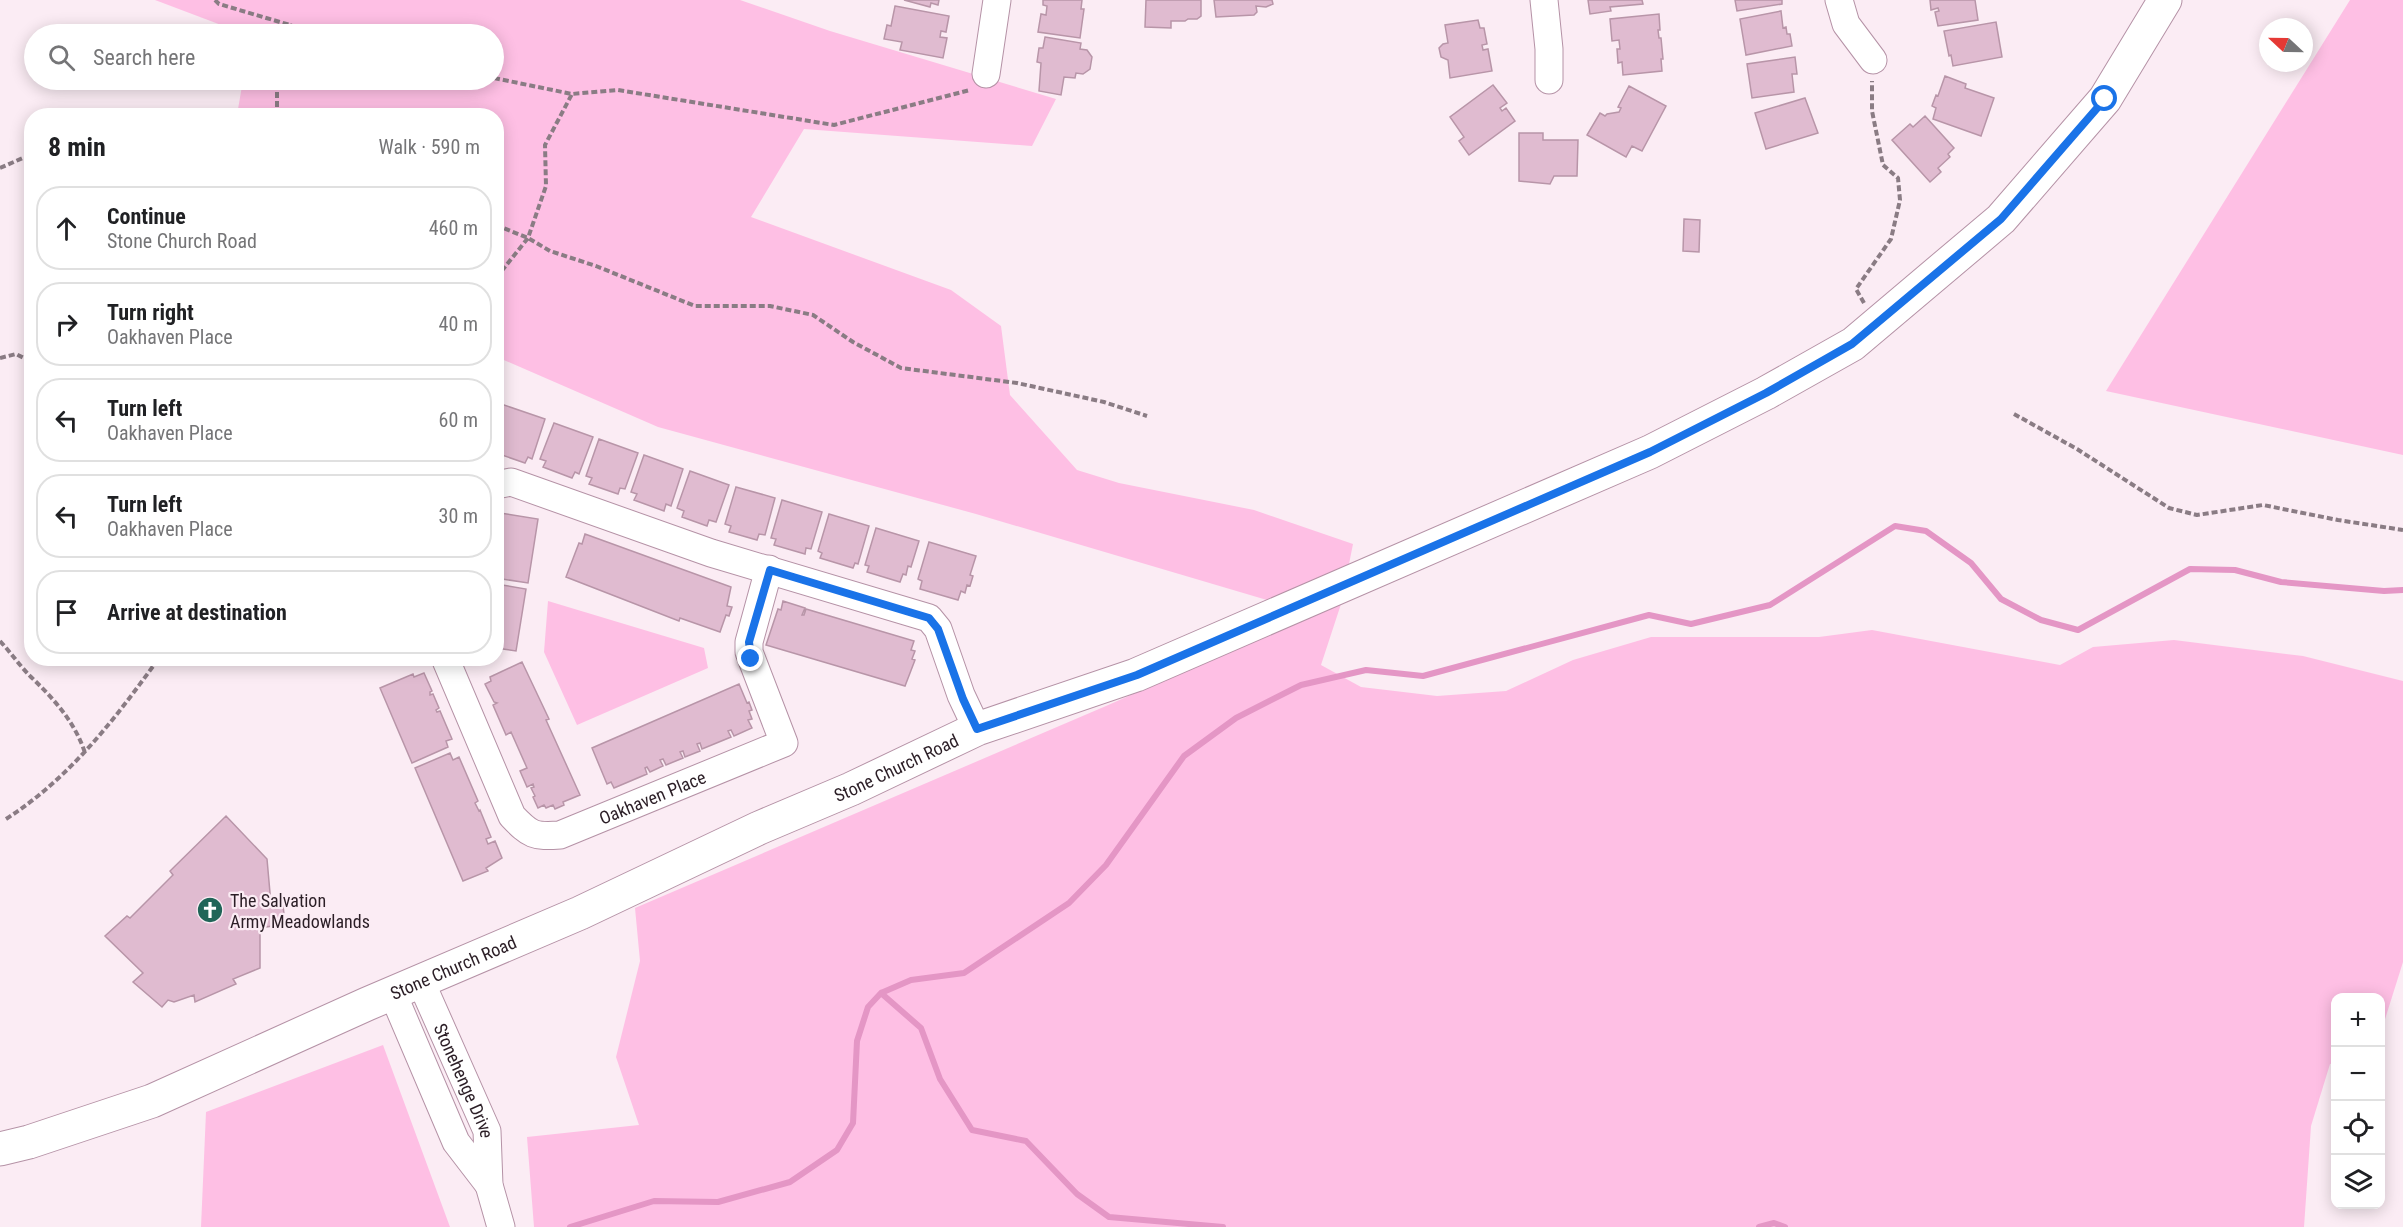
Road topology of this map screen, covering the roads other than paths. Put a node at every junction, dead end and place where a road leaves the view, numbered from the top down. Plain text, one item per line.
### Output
1 (997, 0) edge
2 (1544, 0) edge
3 (1839, 0) edge
4 (2165, 0) edge
5 (1873, 60) road end
6 (986, 74) road end
7 (1549, 80) dead end
8 (504, 483) edge
9 (770, 570) junction
10 (448, 666) edge
11 (977, 729) junction
12 (407, 988) junction
13 (0, 1149) edge
14 (501, 1227) edge

1 - 6 street
2 - 7 street
3 - 5 street
4 - 11 main road, Stone Church Road
8 - 9 street
9 - 10 street, Oakhaven Place
9 - 11 street
11 - 12 main road, Stone Church Road
12 - 13 main road, Stone Church Road
12 - 14 street, Stonehenge Drive

